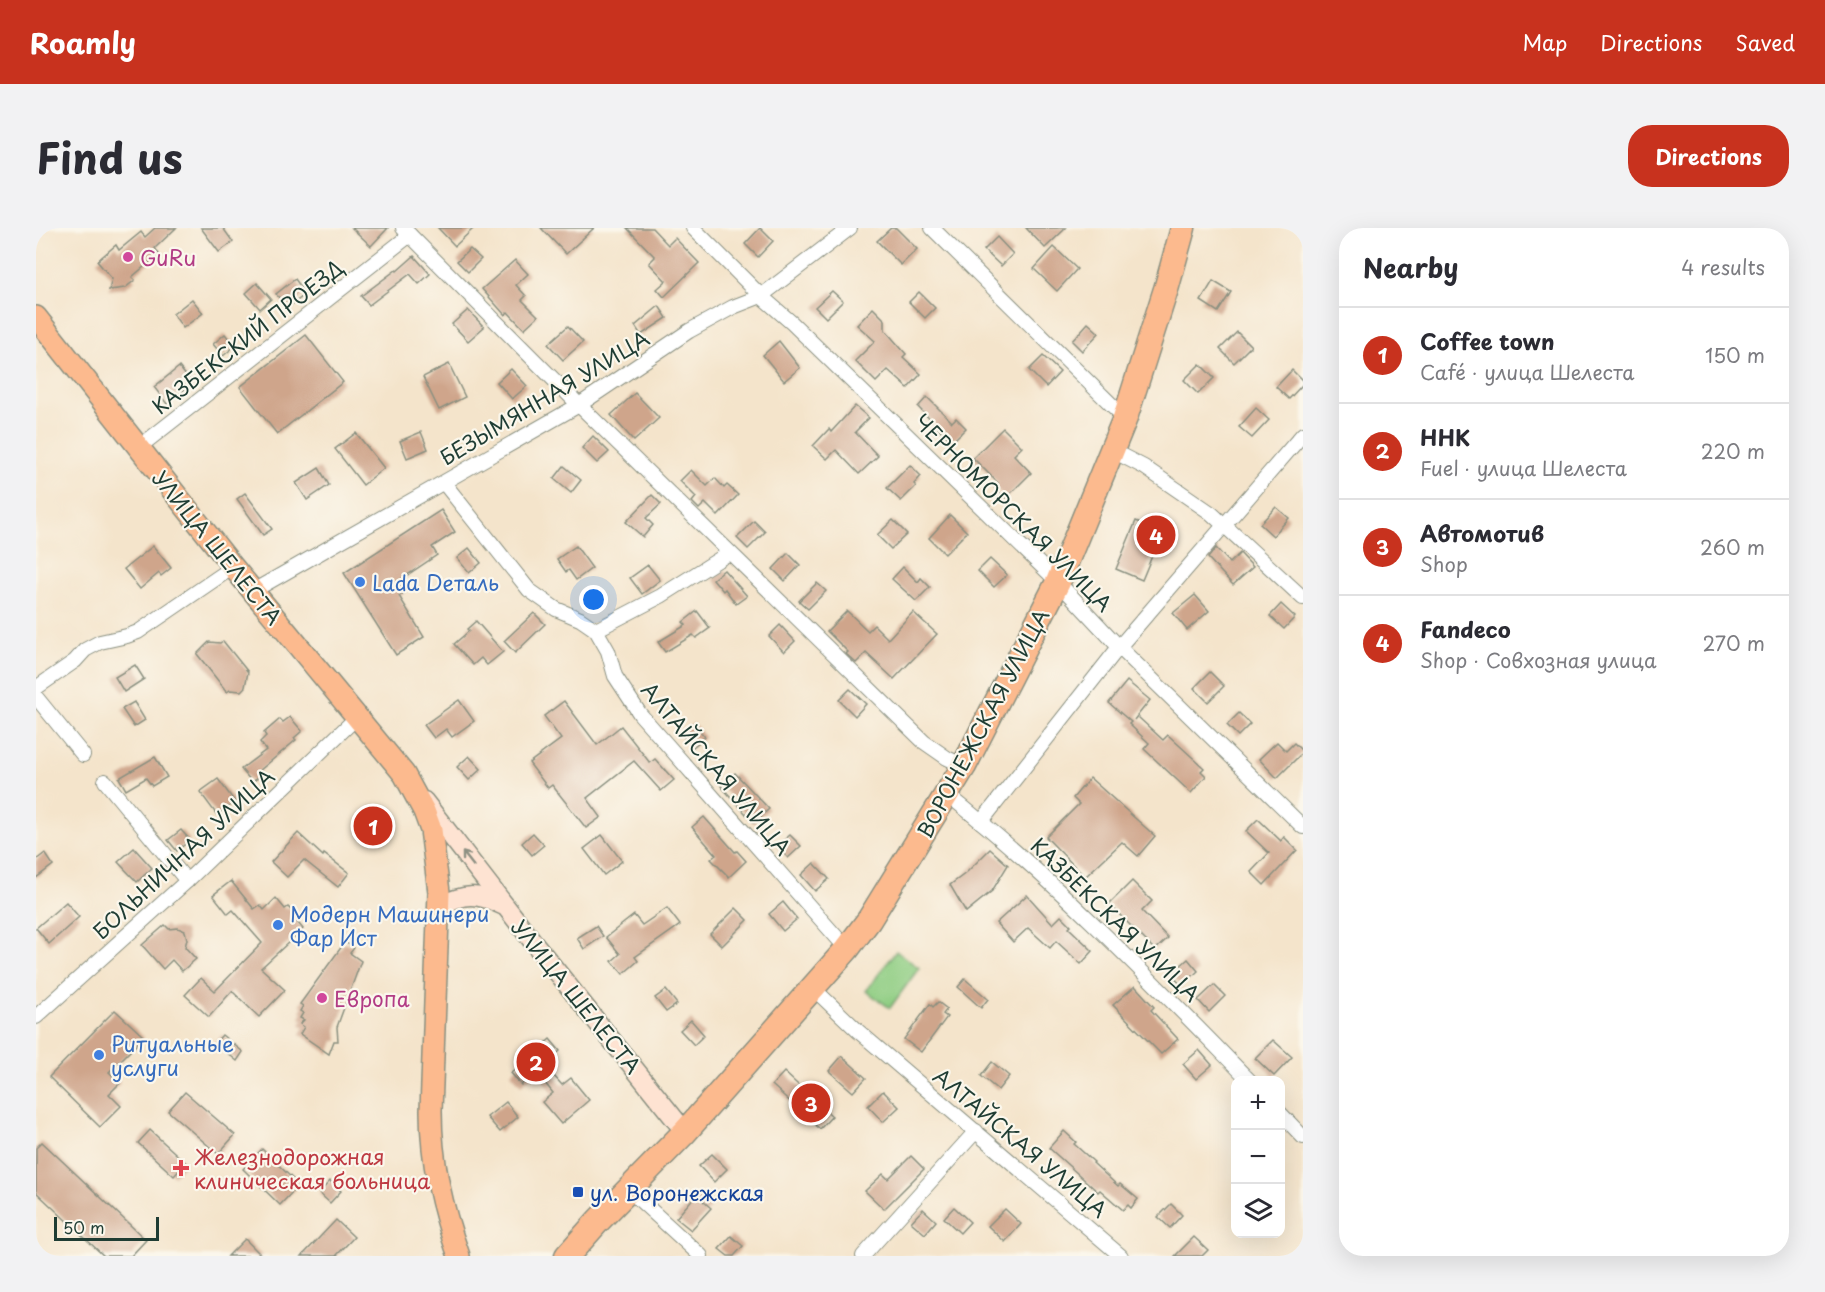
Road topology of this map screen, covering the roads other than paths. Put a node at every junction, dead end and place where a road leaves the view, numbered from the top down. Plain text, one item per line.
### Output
1 (693, 228) edge
2 (850, 228) edge
3 (932, 228) edge
4 (1183, 228) edge
5 (407, 232) edge
6 (760, 296) junction
7 (36, 317) edge
8 (579, 405) junction
9 (1125, 418) junction
10 (1303, 434) edge
11 (138, 448) junction
12 (1113, 451) junction
13 (444, 483) junction
14 (1224, 525) junction
15 (729, 553) junction
16 (233, 567) junction
17 (1058, 582) junction
18 (253, 591) junction
19 (1303, 598) edge
20 (596, 630) junction
21 (1119, 647) junction
22 (36, 688) edge
23 (36, 697) edge
24 (357, 717) junction
25 (83, 755) dead end
26 (964, 766) junction
27 (404, 774) junction
28 (105, 781) dead end
29 (947, 794) junction
30 (981, 822) junction
31 (1303, 827) edge
32 (187, 881) junction
33 (504, 905) junction
34 (439, 906) junction
35 (847, 949) junction
36 (813, 988) junction
37 (36, 1017) edge
38 (1245, 1076) edge
39 (1285, 1117) edge
40 (976, 1131) junction
41 (685, 1132) junction
42 (1303, 1137) edge
43 (629, 1190) junction
44 (1117, 1255) edge
45 (459, 1256) edge
46 (567, 1256) edge
47 (701, 1256) edge
48 (863, 1256) edge

1 - 6 street, ЧЕРНОМОРСКАЯ УЛИЦА
2 - 6 street, БЕЗЫМЯННАЯ УЛИЦА
3 - 9 street
4 - 9 highway, ВОРОНЕЖСКАЯ УЛИЦА
5 - 8 street
5 - 11 street, КАЗБЕКСКИЙ ПРОЕЗД
6 - 8 street, БЕЗЫМЯННАЯ УЛИЦА
6 - 17 street, ЧЕРНОМОРСКАЯ УЛИЦА
7 - 11 main road, УЛИЦА ШЕЛЕСТА
8 - 13 street, БЕЗЫМЯННАЯ УЛИЦА
8 - 15 street
9 - 12 highway, ВОРОНЕЖСКАЯ УЛИЦА
10 - 14 street
11 - 16 main road, УЛИЦА ШЕЛЕСТА
12 - 14 street
12 - 17 highway, ВОРОНЕЖСКАЯ УЛИЦА
13 - 18 street, БЕЗЫМЯННАЯ УЛИЦА
13 - 20 street
14 - 19 street
14 - 21 street
15 - 20 street
15 - 26 street
16 - 18 main road, УЛИЦА ШЕЛЕСТА
16 - 22 street
17 - 21 street, ЧЕРНОМОРСКАЯ УЛИЦА
17 - 26 highway, ВОРОНЕЖСКАЯ УЛИЦА
18 - 24 main road, УЛИЦА ШЕЛЕСТА
20 - 35 street, АЛТАЙСКАЯ УЛИЦА
21 - 30 street
21 - 31 street, ЧЕРНОМОРСКАЯ УЛИЦА
23 - 25 street
24 - 27 main road, УЛИЦА ШЕЛЕСТА
24 - 32 street, БОЛЬНИЧНАЯ УЛИЦА
26 - 29 highway, ВОРОНЕЖСКАЯ УЛИЦА
33 -> 27 main road, УЛИЦА ШЕЛЕСТА
27 - 34 main road, УЛИЦА ШЕЛЕСТА
28 - 32 street
29 - 30 street, КАЗБЕКСКАЯ УЛИЦА
29 - 35 highway, ВОРОНЕЖСКАЯ УЛИЦА
30 - 38 street, КАЗБЕКСКАЯ УЛИЦА
32 - 37 street, БОЛЬНИЧНАЯ УЛИЦА
33 - 34 main road
33 - 41 main road, УЛИЦА ШЕЛЕСТА
34 - 45 main road, УЛИЦА ШЕЛЕСТА
35 - 36 highway, ВОРОНЕЖСКАЯ УЛИЦА
36 - 40 street, АЛТАЙСКАЯ УЛИЦА
36 - 41 highway, ВОРОНЕЖСКАЯ УЛИЦА
39 - 42 street
40 - 44 street, АЛТАЙСКАЯ УЛИЦА
40 - 48 street
41 - 43 highway, ВОРОНЕЖСКАЯ УЛИЦА
43 - 46 highway, ВОРОНЕЖСКАЯ УЛИЦА
43 - 47 street

